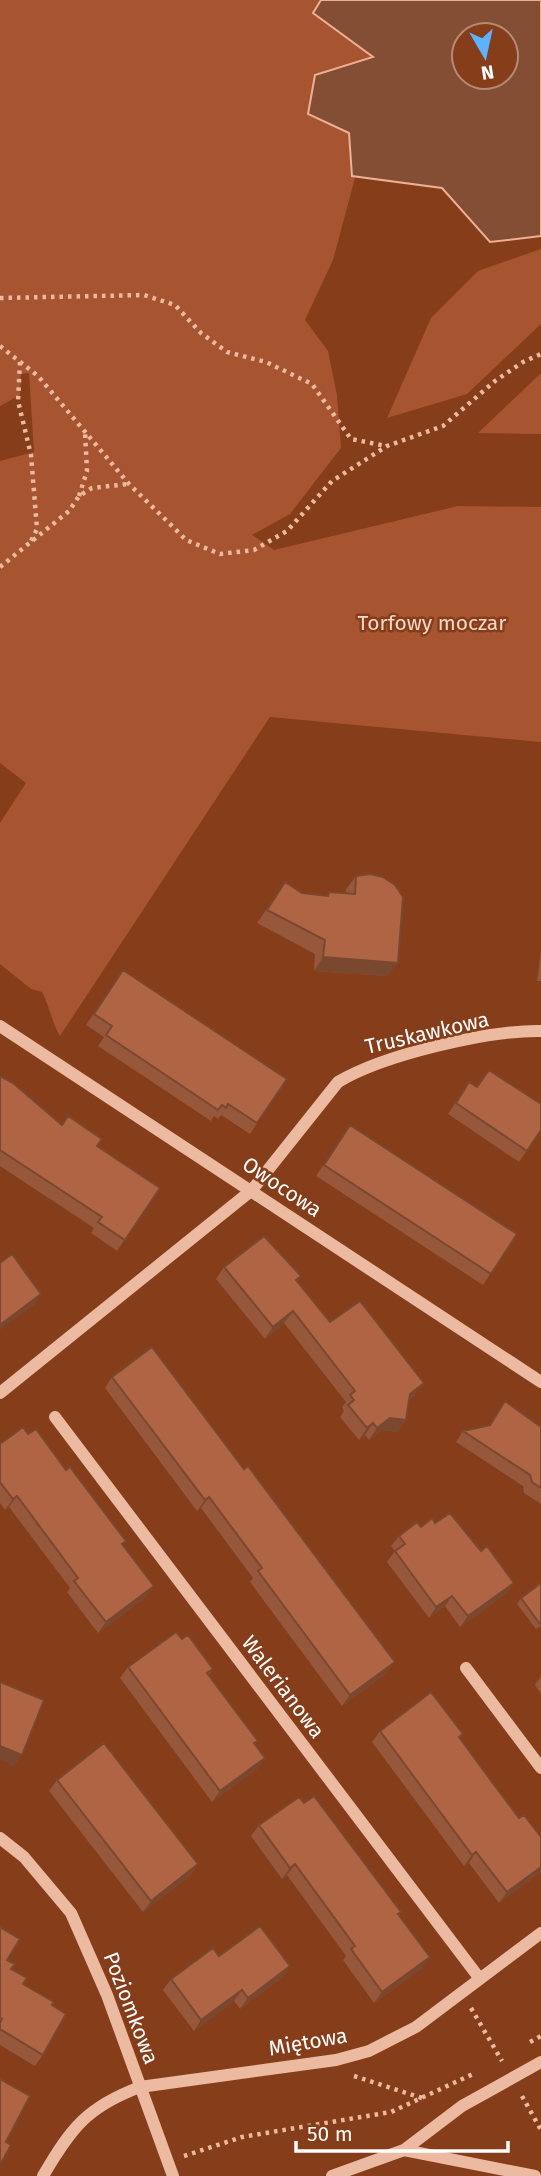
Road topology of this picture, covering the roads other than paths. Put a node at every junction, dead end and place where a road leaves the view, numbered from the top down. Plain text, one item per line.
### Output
1 (0, 1026) edge
2 (541, 1031) edge
3 (252, 1190) junction
4 (541, 1382) edge
5 (0, 1393) edge
6 (55, 1417) dead end
7 (466, 1668) dead end
8 (541, 1768) edge
9 (0, 1838) edge
10 (541, 1933) edge
11 (480, 1979) junction
12 (541, 2062) edge
13 (140, 2087) junction
14 (404, 2150) junction
15 (43, 2176) edge
16 (173, 2176) edge
17 (332, 2176) edge
18 (535, 2176) edge

1 - 3 street, Owocowa
2 - 3 street, Truskawkowa
3 - 4 street, Owocowa
3 - 5 street
6 - 11 street, Walerianowa
7 - 8 street
9 - 13 street, Poziomkowa
10 - 11 street, Miętowa
11 - 13 street, Miętowa
12 - 14 street
13 - 15 street, Poziomkowa
13 - 16 street
14 - 17 street
14 - 18 street

